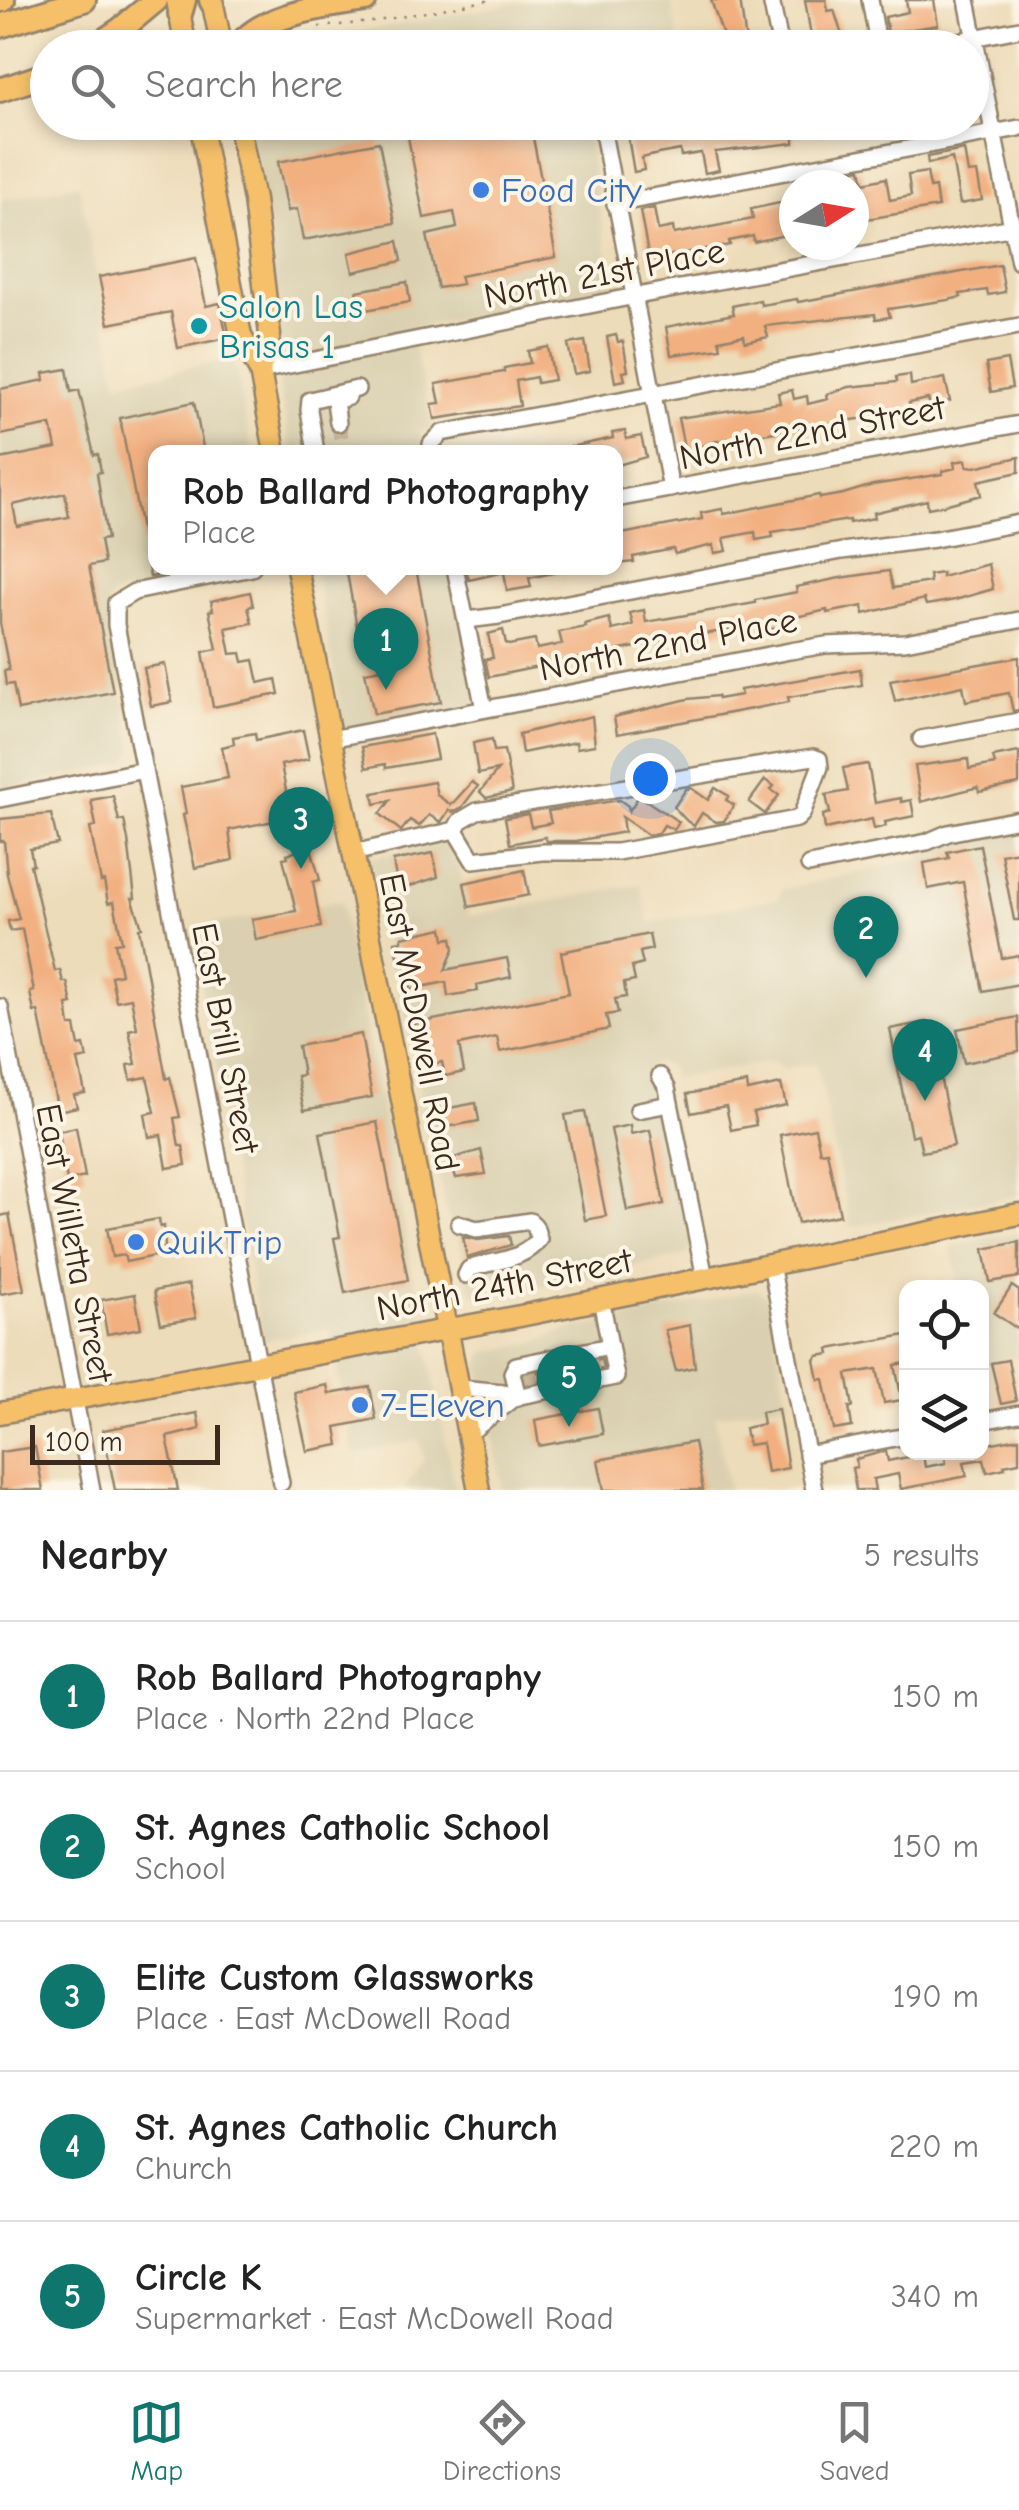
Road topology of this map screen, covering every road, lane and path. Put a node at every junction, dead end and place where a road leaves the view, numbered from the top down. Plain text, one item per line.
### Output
1 (84, 0) edge
2 (156, 0) edge
3 (274, 0) edge
4 (365, 0) edge
5 (491, 0) edge
6 (772, 0) edge
7 (870, 0) edge
8 (967, 0) edge
9 (211, 1) edge
10 (180, 5) edge
11 (336, 5) junction
12 (0, 28) edge
13 (313, 28) dead end
14 (1019, 29) edge
15 (120, 30) edge
16 (183, 30) edge
17 (218, 30) edge
18 (256, 30) edge
19 (778, 30) edge
20 (876, 30) edge
21 (973, 30) edge
22 (989, 35) edge
23 (30, 80) edge
24 (0, 90) edge
25 (989, 109) edge
26 (1019, 128) edge
27 (994, 133) junction
28 (989, 134) edge
29 (203, 140) edge
30 (242, 140) edge
31 (604, 140) edge
32 (957, 140) edge
33 (615, 204) junction
34 (1016, 227) edge
35 (1019, 262) edge
36 (634, 297) junction
37 (1019, 326) edge
38 (260, 371) junction
39 (653, 394) junction
40 (338, 423) tunnel mouth
41 (1019, 424) edge
42 (275, 445) edge
43 (318, 445) edge
44 (431, 445) edge
45 (671, 489) junction
46 (623, 498) edge
47 (1019, 522) edge
48 (218, 575) edge
49 (297, 575) edge
50 (457, 575) edge
51 (468, 620) junction
52 (1019, 620) edge
53 (484, 709) junction
54 (1019, 721) edge
55 (330, 739) junction
56 (920, 739) dead end
57 (144, 770) junction
58 (0, 799) edge
59 (1019, 820) edge
60 (455, 830) junction
61 (353, 854) junction
62 (809, 865) dead end
63 (0, 1008) edge
64 (660, 1076) dead end
65 (670, 1104) junction
66 (638, 1110) dead end
67 (1019, 1214) edge
68 (459, 1224) dead end
69 (770, 1264) junction
70 (466, 1275) dead end
71 (705, 1278) junction
72 (601, 1300) junction
73 (449, 1329) junction
74 (610, 1346) junction
75 (258, 1364) junction
76 (569, 1369) junction
77 (526, 1384) junction
78 (460, 1388) junction
79 (74, 1399) junction
80 (0, 1413) edge
81 (1019, 1414) edge
82 (989, 1420) edge
83 (468, 1434) junction
84 (899, 1437) edge
85 (808, 1456) junction
86 (281, 1483) dead end
87 (92, 1490) edge
88 (478, 1490) edge
89 (814, 1490) edge

1 - 12 highway
2 - 15 highway
3 - 11 highway
4 - 11 highway
5 - 13 path
6 - 19 street
7 - 20 street
8 - 21 street
9 - 17 main road
10 - 16 main road
11 - 18 highway
14 - 22 street
23 - 24 highway
25 - 27 street
26 - 27 street
27 - 28 street
27 - 34 street
29 - 38 main road
30 - 38 main road
31 - 33 street
32 - 33 street
33 - 36 street
34 - 35 street
34 - 36 street, North 21st Place
36 - 38 street, North 21st Place
36 - 39 street
37 - 39 street
38 - 42 main road
39 - 44 street
39 - 45 street
40 - 43 street
41 - 45 street, North 22nd Street
45 - 46 street, North 22nd Street
47 - 51 street
48 - 57 street, East Brill Street
49 - 55 main road, East McDowell Road
50 - 51 street
51 - 53 street
52 - 53 street, North 22nd Place
53 - 55 street, North 22nd Place
54 - 56 street
55 - 61 main road, East McDowell Road
57 - 58 street
57 - 75 street, East Brill Street
59 - 62 street
60 - 60 street
60 - 61 street
61 - 73 main road, East McDowell Road
63 - 79 street, East Willetta Street
64 - 65 street
65 - 66 street
65 - 71 street
67 - 69 main road, North 24th Street
68 - 70 street
69 - 71 main road, North 24th Street
69 - 85 street
71 - 72 main road, North 24th Street
72 - 73 main road, North 24th Street
72 - 74 street
73 - 75 main road, North 24th Street
73 - 78 main road, East McDowell Road
74 - 76 street
74 - 76 street
75 - 79 main road, North 24th Street
75 - 86 street, East Brill Street
76 - 77 street
76 - 77 street
77 - 78 street
77 - 83 street
78 - 83 main road, East McDowell Road
79 - 80 main road, North 24th Street
79 - 87 street, East Willetta Street
81 - 82 street
83 - 88 main road, East McDowell Road
84 - 85 street
85 - 89 street

